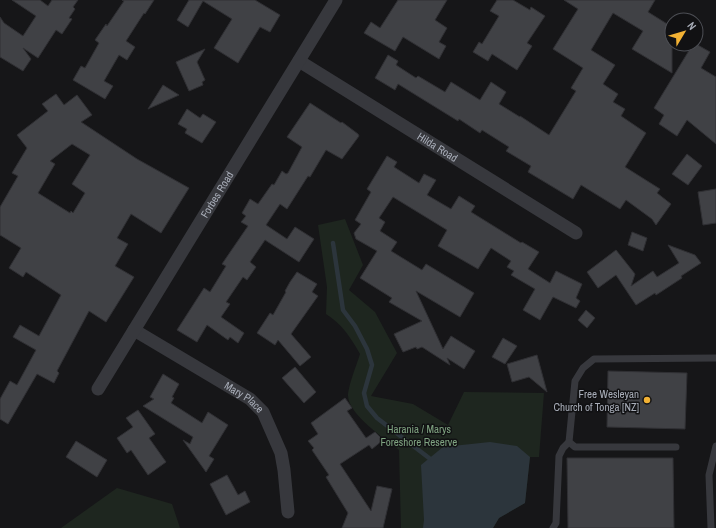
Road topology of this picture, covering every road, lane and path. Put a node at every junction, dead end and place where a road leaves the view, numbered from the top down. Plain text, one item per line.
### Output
1 (336, 0) edge
2 (299, 61) junction
3 (576, 233) dead end
4 (134, 330) junction
5 (716, 358) edge
6 (98, 389) dead end
7 (570, 442) junction
8 (716, 446) edge
9 (676, 447) dead end
10 (288, 512) dead end
11 (553, 528) edge
12 (711, 528) edge

1 - 2 street, Forbes Road
2 - 3 street, Hilda Road
2 - 4 street, Forbes Road
4 - 6 street, Forbes Road
4 - 10 street, Mary Place
5 - 7 lane
7 - 9 lane
7 - 11 lane
8 - 12 lane

